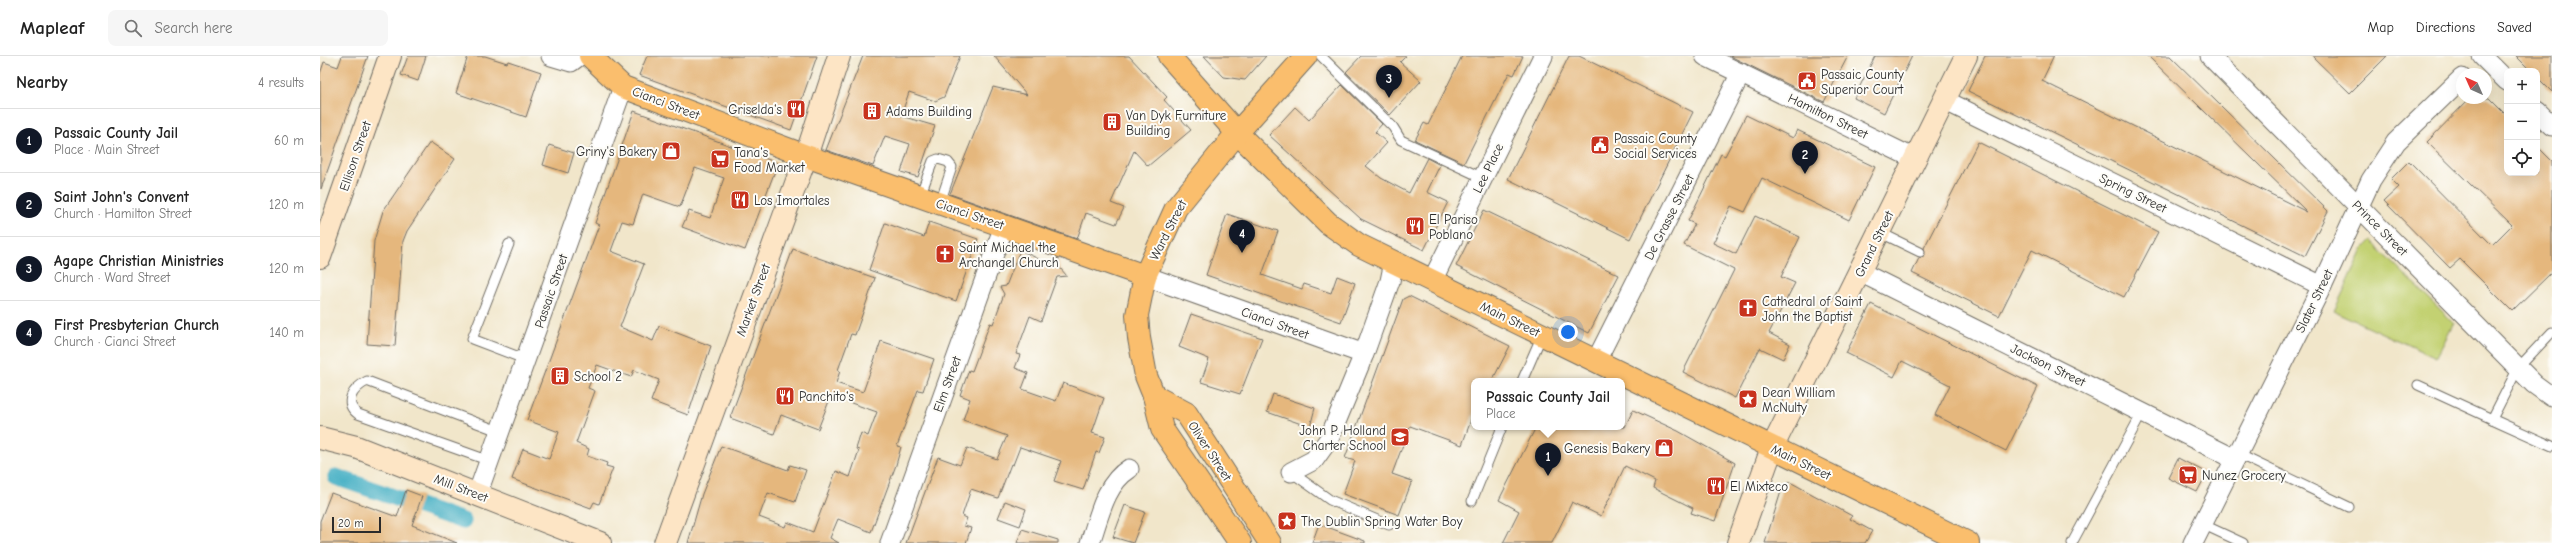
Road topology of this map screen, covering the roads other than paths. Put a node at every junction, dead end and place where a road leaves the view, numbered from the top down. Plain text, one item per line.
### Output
1 (390, 56) edge
2 (551, 56) edge
3 (579, 56) edge
4 (590, 56) edge
5 (839, 56) edge
6 (1169, 56) edge
7 (1306, 56) edge
8 (1321, 56) edge
9 (1543, 56) edge
10 (1706, 56) edge
11 (1966, 56) edge
12 (2210, 56) edge
13 (2483, 56) edge
14 (2472, 68) edge
15 (1741, 73) junction
16 (2504, 78) edge
17 (2456, 84) edge
18 (623, 87) junction
19 (1944, 100) junction
20 (2540, 114) edge
21 (2552, 126) edge
22 (1237, 133) junction
23 (806, 156) junction
24 (1916, 159) junction
25 (1483, 178) junction
26 (920, 196) junction
27 (940, 203) junction
28 (2359, 206) junction
29 (1004, 226) junction
30 (324, 231) edge
31 (1879, 232) junction
32 (509, 244) dead end
33 (1920, 252) dead end
34 (320, 257) edge
35 (1394, 262) junction
36 (1860, 272) junction
37 (1146, 276) junction
38 (1432, 281) junction
39 (2322, 286) junction
40 (2552, 332) edge
41 (1542, 335) junction
42 (1364, 354) junction
43 (527, 360) junction
44 (1596, 362) junction
45 (2518, 368) junction
46 (1523, 378) edge
47 (2418, 385) dead end
48 (1154, 396) junction
49 (2552, 397) edge
50 (2142, 412) junction
51 (2492, 419) junction
52 (1501, 430) edge
53 (501, 432) junction
54 (320, 438) edge
55 (2552, 446) edge
56 (1772, 448) junction
57 (2237, 456) junction
58 (490, 461) junction
59 (1129, 468) dead end
60 (1291, 472) joint
61 (477, 495) junction
62 (1472, 501) dead end
63 (2349, 507) dead end
64 (2202, 524) junction
65 (1389, 525) dead end
66 (1270, 541) edge
67 (600, 543) edge
68 (665, 543) edge
69 (890, 543) edge
70 (1090, 543) edge
71 (1240, 543) edge
72 (1738, 543) edge
73 (1968, 543) edge
74 (2072, 543) edge
75 (2193, 543) edge
76 (2243, 543) edge

1 - 30 street, Ellison Street
2 - 3 street
4 - 18 main road
5 - 23 street, Market Street
6 - 22 main road, Main Street
7 - 22 main road, Ward Street
8 - 25 lane
9 - 25 street, Lee Place
10 - 15 street, Hamilton Street
11 - 19 street, Grand Street
12 - 28 street, Prince Street
13 - 14 street
13 - 16 street
15 - 24 street, Hamilton Street
15 - 44 street, De Grasse Street
17 - 28 street, Slater Street
18 - 23 main road, Cianci Street
18 - 43 street, Passaic Street
19 - 24 street, Grand Street
19 - 39 street, Spring Street
20 - 21 street
22 - 35 main road, Main Street
22 - 37 main road, Ward Street
23 - 26 main road, Cianci Street
23 - 68 street, Market Street
24 - 31 street, Grand Street
25 - 38 street, Lee Place
26 - 27 main road, Cianci Street
26 - 27 lane
27 - 29 main road, Cianci Street
28 - 39 street, Slater Street
28 - 45 street, Prince Street
29 - 37 main road, Cianci Street
29 - 69 street, Elm Street
30 - 34 street, Ellison Street
31 - 33 lane
31 - 36 street, Grand Street
32 - 43 lane
35 - 38 main road, Main Street
35 - 42 street
36 - 50 street, Jackson Street
36 - 56 street, Grand Street
37 - 42 street, Cianci Street
37 - 48 main road, Ward Street
38 - 41 main road, Main Street
39 - 57 street, Slater Street
40 - 45 lane
41 - 44 main road, Main Street
41 - 46 lane
42 - 60 street
43 - 53 street, Passaic Street
44 - 56 main road, Main Street
45 - 49 street, Prince Street
45 - 51 lane
47 - 51 lane
48 - 66 main road, Oliver Street
48 - 71 main road, Oliver Street
50 - 57 street, Jackson Street
50 - 74 lane
51 - 55 lane
52 - 62 lane
53 - 58 street, Passaic Street
53 - 58 lane
54 - 61 street, Mill Street
56 - 72 street, Grand Street
56 - 73 main road, Main Street
57 - 63 lane
57 - 64 street, Slater Street
58 - 61 street, Passaic Street
59 - 70 street
60 - 65 lane
61 - 67 street, Mill Street
64 - 75 street, Slater Street
64 - 76 lane

